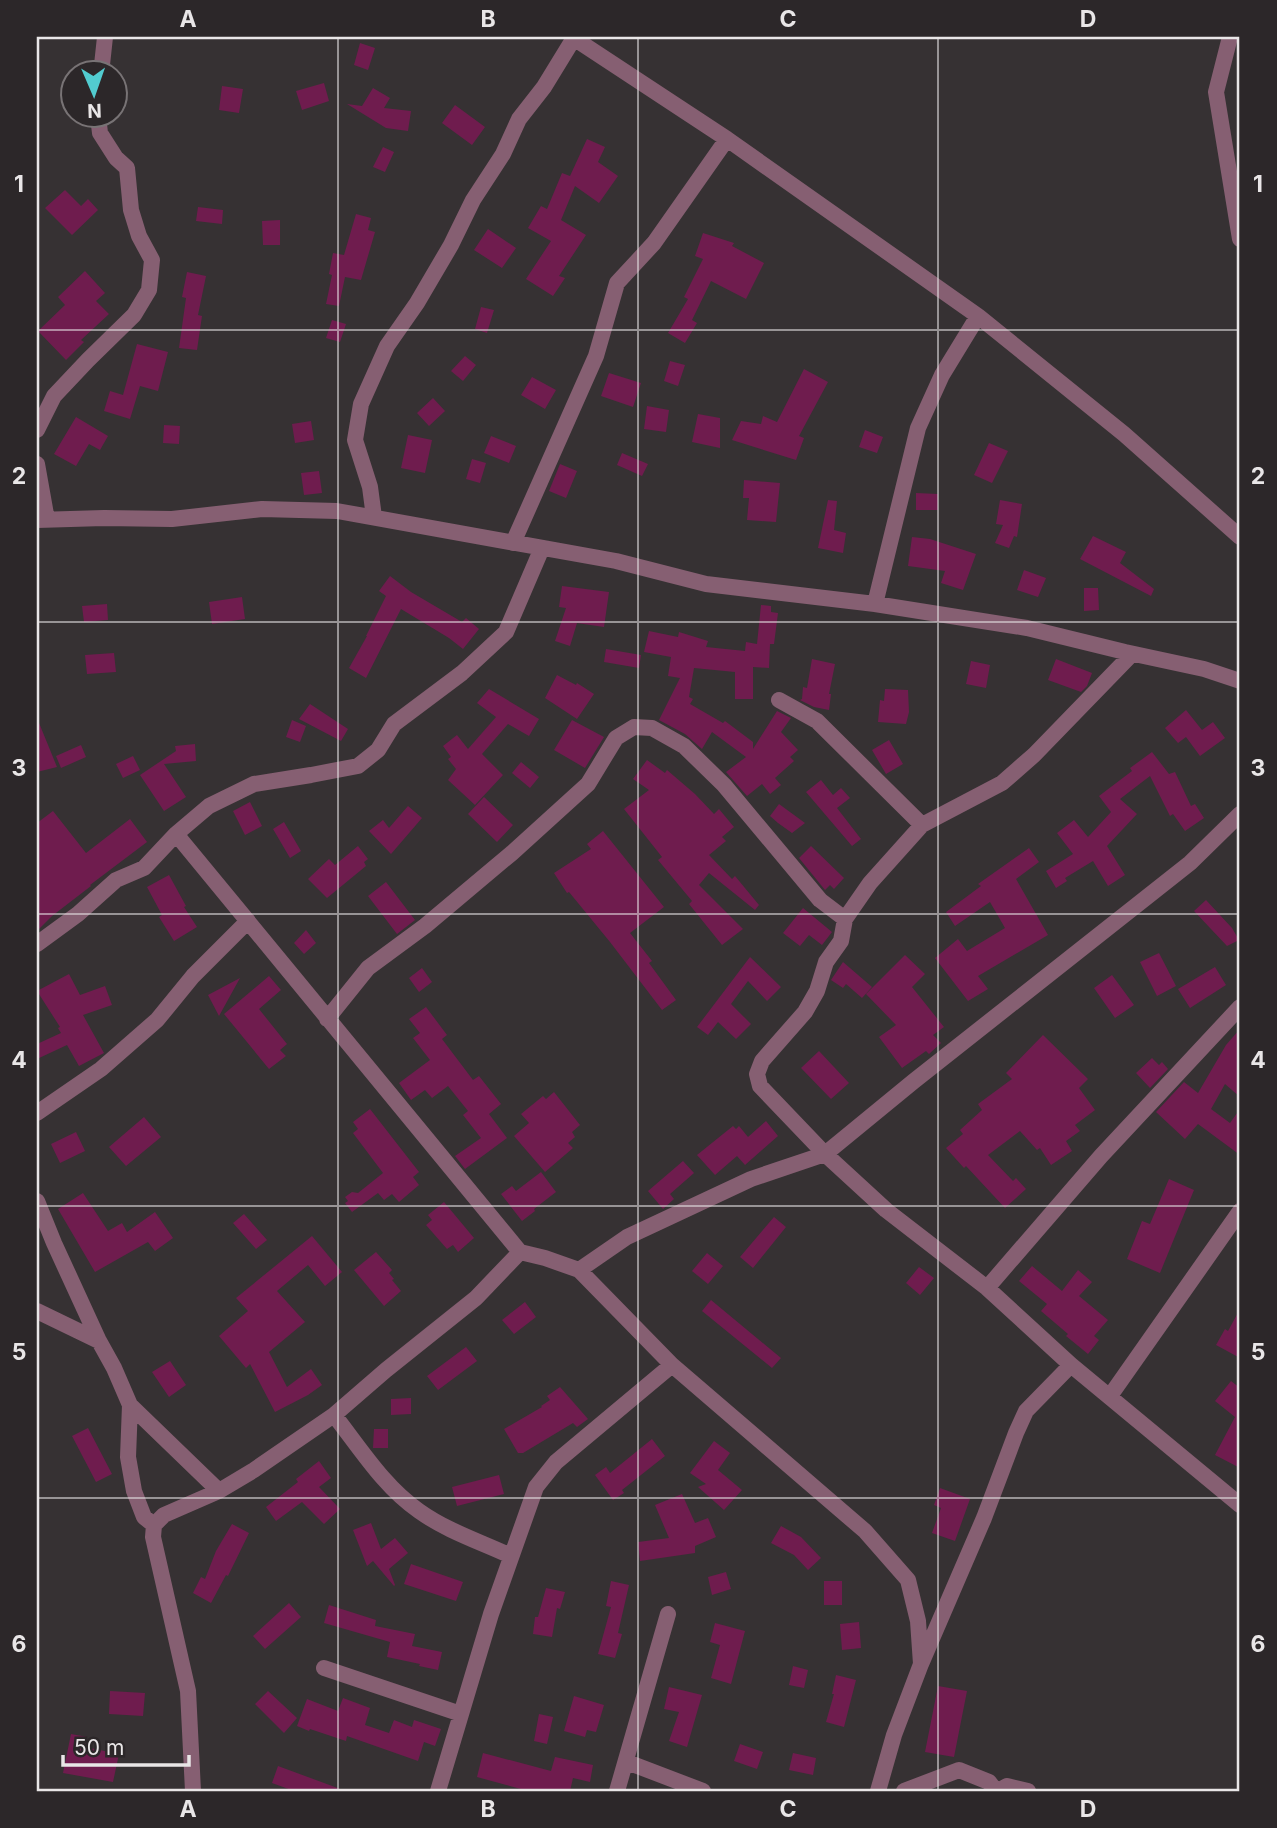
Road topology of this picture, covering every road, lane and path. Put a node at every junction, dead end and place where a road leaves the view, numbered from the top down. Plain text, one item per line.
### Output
1 (105, 37) edge
2 (1230, 37) edge
3 (573, 38) edge
4 (103, 60) edge
5 (100, 130) edge
6 (727, 139) junction
7 (1240, 239) edge
8 (978, 316) junction
9 (37, 430) edge
10 (37, 464) edge
11 (374, 517) junction
12 (42, 520) edge
13 (1240, 537) edge
14 (513, 543) junction
15 (542, 548) junction
16 (875, 604) junction
17 (1132, 654) junction
18 (1240, 681) edge
19 (779, 700) dead end
20 (1240, 814) edge
21 (922, 825) junction
22 (176, 835) junction
23 (845, 919) junction
24 (248, 921) junction
25 (37, 944) edge
26 (1240, 1007) edge
27 (327, 1019) junction
28 (37, 1113) edge
29 (825, 1154) junction
30 (37, 1201) edge
31 (1240, 1211) edge
32 (520, 1252) junction
33 (579, 1270) junction
34 (987, 1288) junction
35 (37, 1311) edge
36 (99, 1341) junction
37 (1071, 1364) junction
38 (672, 1365) junction
39 (1110, 1396) junction
40 (130, 1405) junction
41 (334, 1415) junction
42 (219, 1491) junction
43 (1240, 1505) edge
44 (154, 1525) junction
45 (511, 1556) junction
46 (668, 1614) dead end
47 (921, 1664) junction
48 (324, 1668) dead end
49 (461, 1714) junction
50 (627, 1762) junction
51 (193, 1791) edge
52 (438, 1791) edge
53 (617, 1791) edge
54 (703, 1791) edge
55 (878, 1791) edge
56 (904, 1791) edge
57 (997, 1791) edge
58 (1028, 1791) edge

1 - 4 street
2 - 7 street
3 - 6 street
3 - 11 street
5 - 9 street
6 - 8 street
6 - 14 street
8 - 13 street
8 - 16 street
10 - 12 street
11 - 12 street
11 - 14 street
14 - 15 street
15 - 16 street
15 - 22 street
16 - 17 street
17 - 18 street
17 - 21 street
19 - 21 street
20 - 29 street
21 - 23 street
22 - 24 street
22 - 25 street
23 - 27 street
23 - 29 street
24 - 27 street
24 - 28 street
26 - 34 street
27 - 32 street
29 - 33 street
29 - 34 street
30 - 36 street
31 - 39 street
32 - 33 street
32 - 41 street
33 - 38 street
34 - 37 street
35 - 36 street
36 - 40 street
37 - 39 street
37 - 47 street
38 - 45 street
38 - 47 street
39 - 43 street
40 - 42 street
40 - 44 street
41 - 42 street
41 - 45 street
42 - 44 street
44 - 51 street
45 - 49 street
46 - 50 street
47 - 55 street
48 - 49 street
49 - 52 street
50 - 53 street
50 - 54 street
56 - 57 street
57 - 58 street

